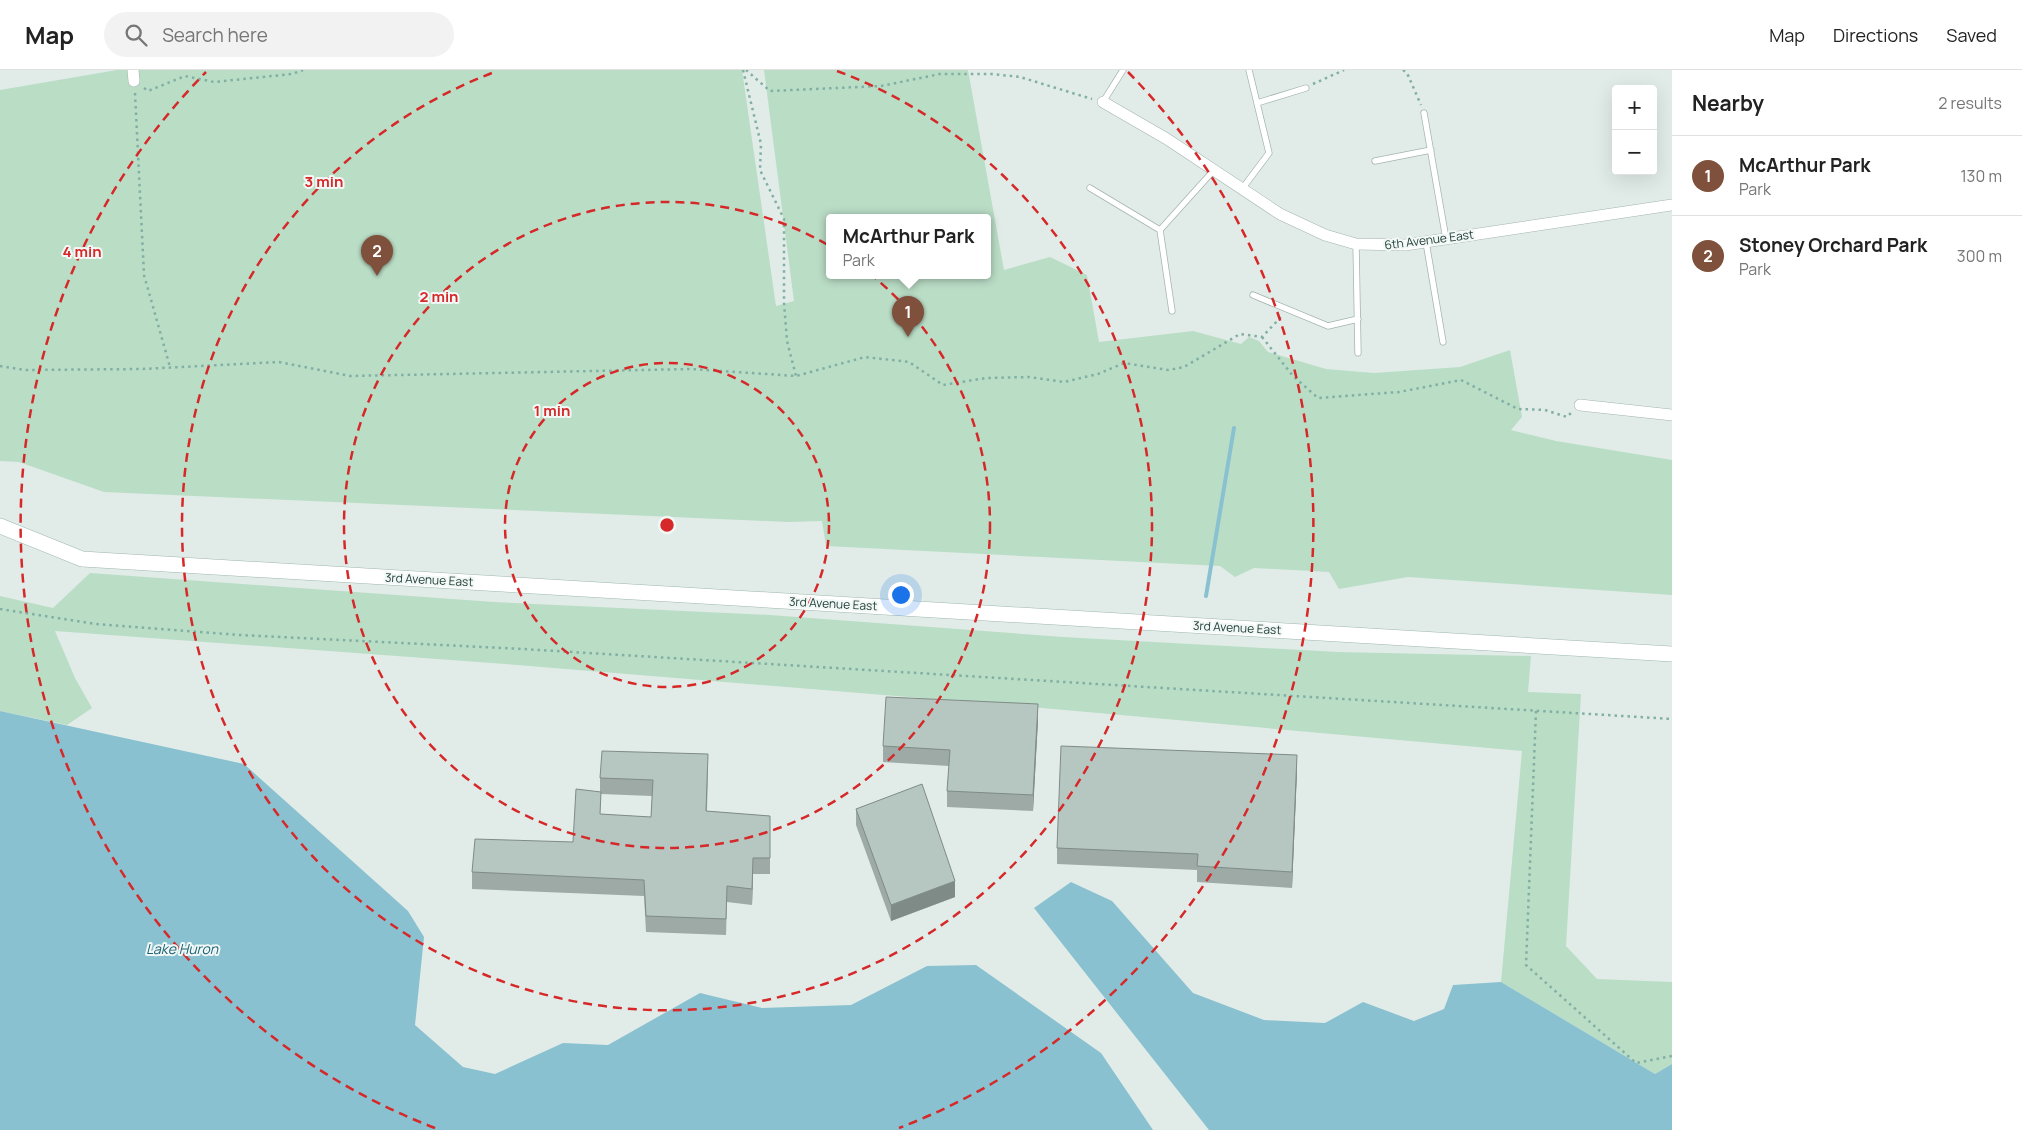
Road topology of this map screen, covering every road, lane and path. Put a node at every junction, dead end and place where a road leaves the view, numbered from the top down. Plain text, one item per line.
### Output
1 (302, 70) edge
2 (744, 70) edge
3 (1123, 70) edge
4 (1249, 70) edge
5 (1344, 70) edge
6 (1403, 70) edge
7 (134, 76) edge
8 (1306, 88) joint
9 (1102, 102) junction
10 (1257, 104) junction
11 (1424, 113) joint
12 (1430, 150) junction
13 (1375, 161) dead end
14 (1214, 170) junction
15 (1090, 188) dead end
16 (1242, 189) junction
17 (1672, 205) edge
18 (1160, 230) junction
19 (1446, 239) junction
20 (1426, 242) junction
21 (1356, 244) junction
22 (1253, 295) dead end
23 (1287, 309) junction
24 (1172, 311) dead end
25 (1358, 320) junction
26 (1262, 337) junction
27 (1443, 342) dead end
28 (1358, 353) dead end
29 (0, 366) edge
30 (170, 368) junction
31 (796, 376) junction
32 (1580, 405) joint
33 (1672, 416) edge
34 (0, 526) edge
35 (0, 609) edge
36 (1672, 654) edge
37 (1536, 711) junction
38 (1672, 719) edge
39 (1672, 1056) edge

1 - 7 path
2 - 9 path
2 - 31 path
3 - 9 lane
4 - 10 lane
5 - 8 path
6 - 11 path
7 - 30 path
8 - 10 lane
9 - 14 street, 6th Avenue East
10 - 16 lane
11 - 12 lane
12 - 13 lane
12 - 19 lane
14 - 16 street, 6th Avenue East
14 - 18 lane
15 - 18 lane
16 - 21 street, 6th Avenue East
17 - 19 street, 6th Avenue East
18 - 24 lane
19 - 20 street, 6th Avenue East
20 - 21 street, 6th Avenue East
20 - 27 lane
21 - 25 lane
22 - 23 lane
23 - 25 lane
23 - 26 path
25 - 28 lane
26 - 31 path
26 - 32 path
29 - 30 path
30 - 31 path
32 - 33 street
34 - 36 main road, 3rd Avenue East
35 - 37 path
37 - 38 path
37 - 39 path

